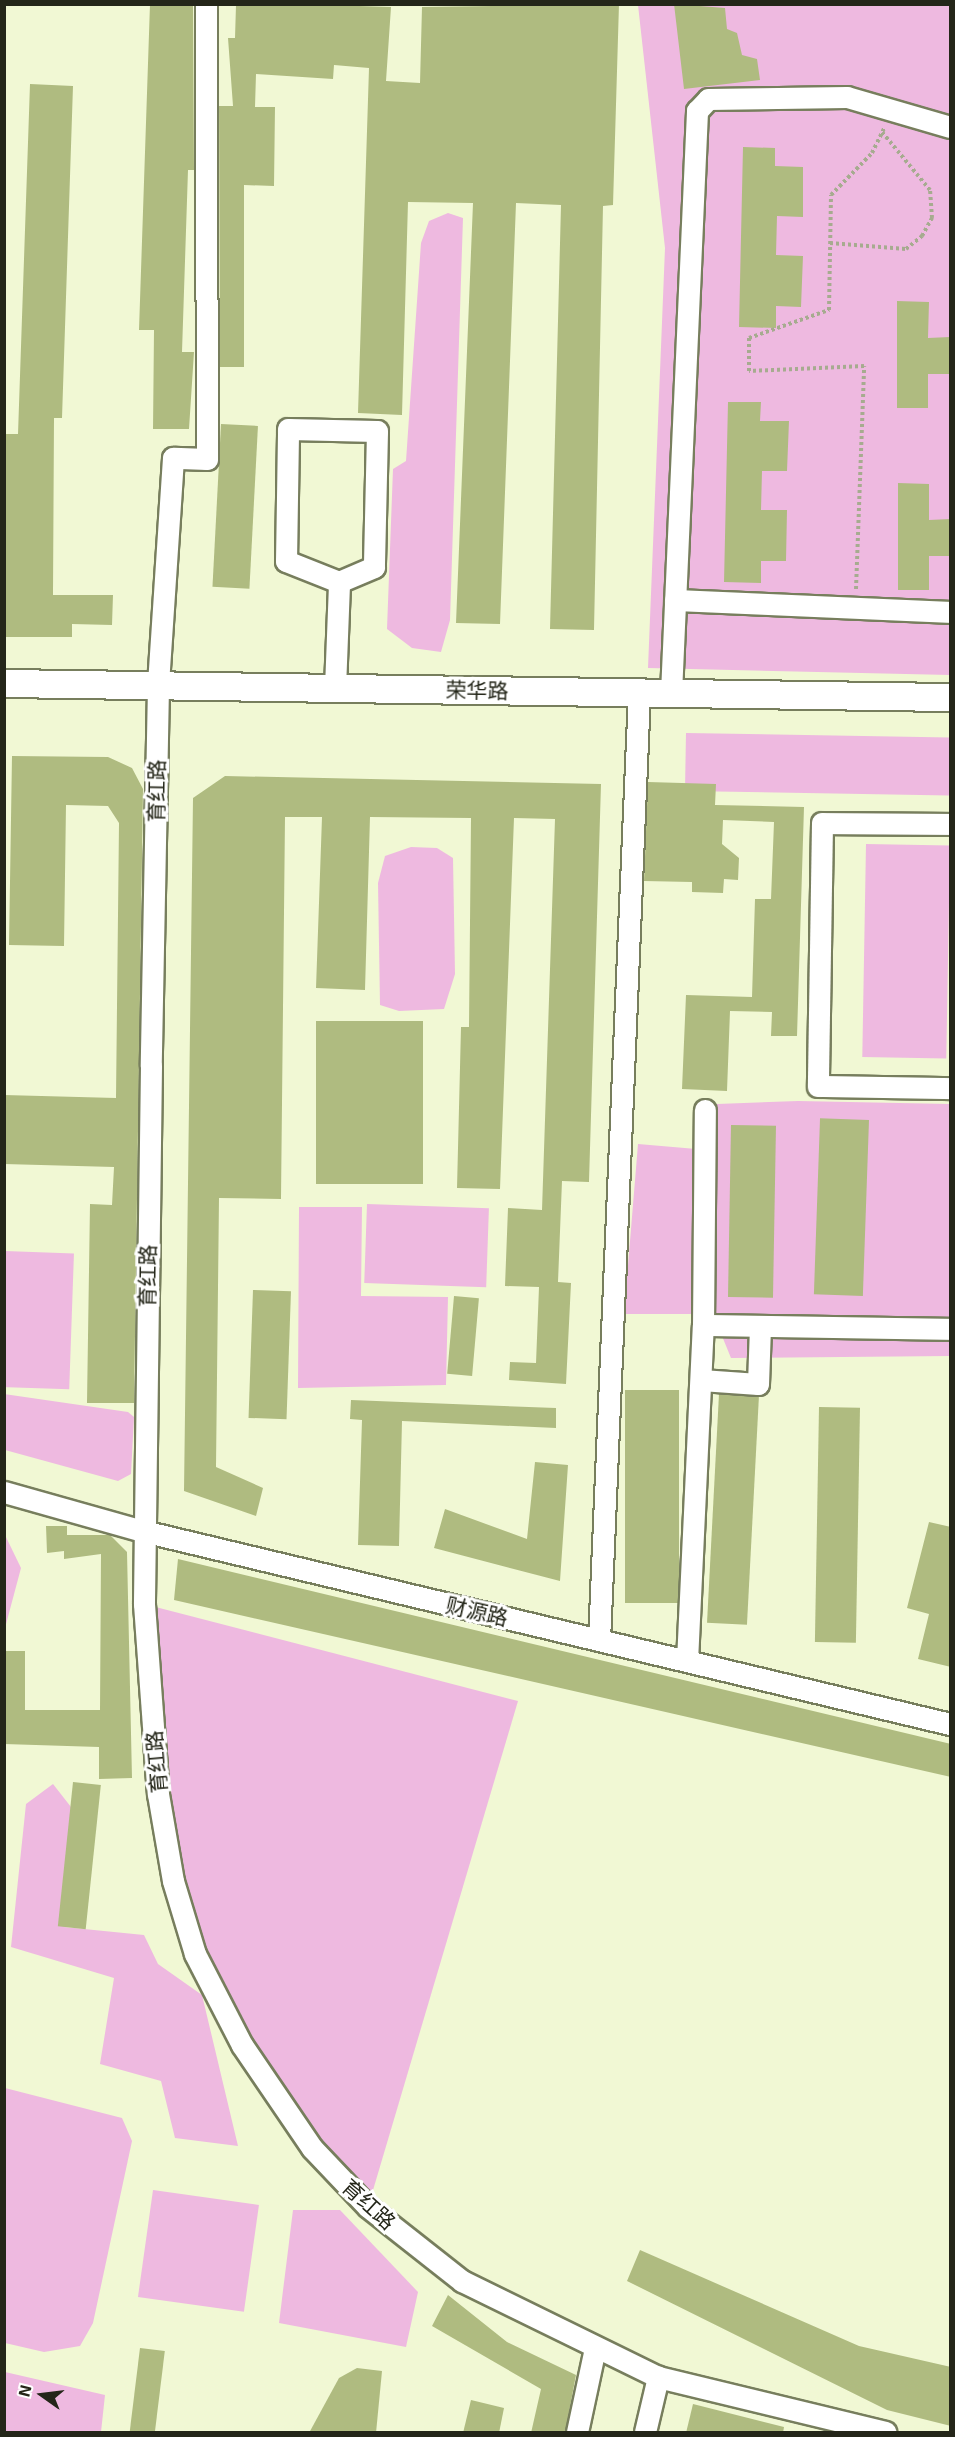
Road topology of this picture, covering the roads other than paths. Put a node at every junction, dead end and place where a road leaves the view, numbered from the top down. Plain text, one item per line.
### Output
1 (206, 4) edge
2 (951, 127) edge
3 (339, 582) junction
4 (675, 600) junction
5 (951, 612) edge
6 (4, 683) edge
7 (158, 686) junction
8 (335, 688) junction
9 (639, 693) junction
10 (671, 693) junction
11 (951, 697) edge
12 (951, 824) edge
13 (951, 1088) edge
14 (705, 1110) dead end
15 (703, 1325) junction
16 (760, 1326) junction
17 (951, 1329) edge
18 (701, 1380) junction
19 (4, 1492) edge
20 (143, 1531) junction
21 (599, 1640) junction
22 (687, 1661) junction
23 (951, 1724) edge
24 (595, 2348) junction
25 (658, 2377) junction
26 (577, 2433) edge
27 (645, 2433) edge
28 (885, 2433) edge

1 - 7 street, 育红路
2 - 4 street
3 - 3 street
3 - 8 street
4 - 5 street
4 - 10 street
6 - 7 main road, 荣华路
7 - 8 main road, 荣华路
7 - 20 street, 育红路
8 - 9 main road, 荣华路
9 - 10 main road, 荣华路
9 - 21 street
10 - 11 main road, 荣华路
12 - 13 street
14 - 15 street
15 - 16 street
15 - 18 street
16 - 17 street
16 - 18 street
18 - 22 street
19 - 20 street, 财源路
20 - 21 street, 财源路
20 - 24 street, 育红路
21 - 22 street, 财源路
22 - 23 street, 财源路
24 - 25 street, 育红路
24 - 26 street
25 - 27 street
25 - 28 street, 育红路

